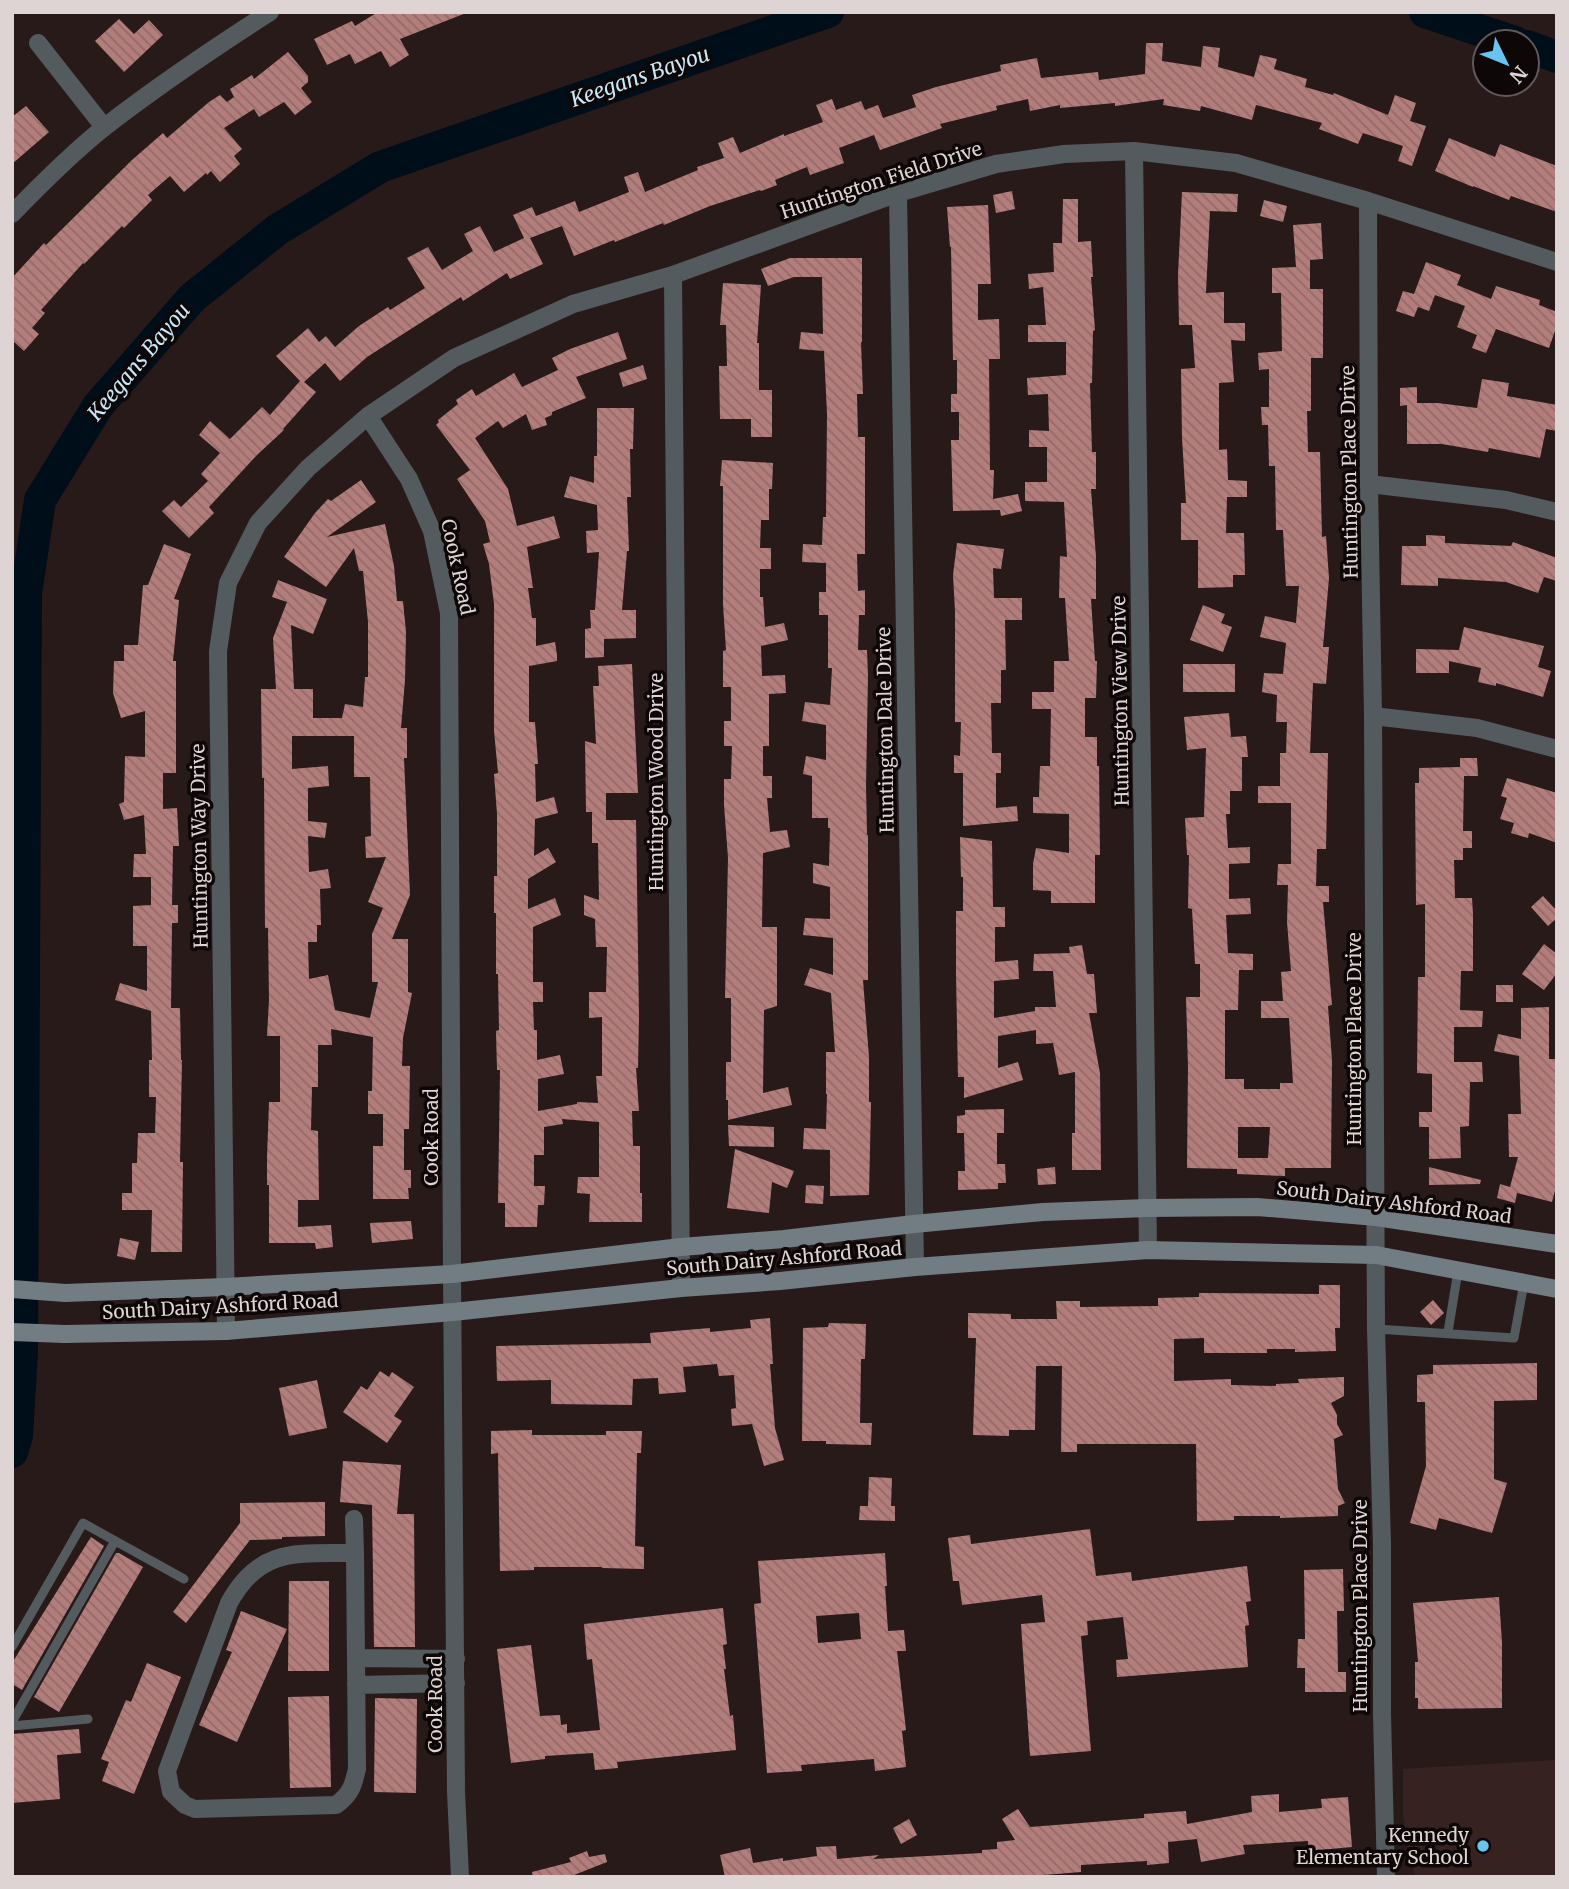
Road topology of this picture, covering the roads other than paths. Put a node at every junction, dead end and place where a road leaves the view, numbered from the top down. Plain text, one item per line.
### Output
1 (270, 12) edge
2 (38, 43) dead end
3 (104, 127) junction
4 (1134, 151) junction
5 (898, 193) junction
6 (1368, 201) junction
7 (12, 214) edge
8 (1557, 262) edge
9 (673, 275) junction
10 (368, 416) junction
11 (1369, 484) junction
12 (1557, 512) edge
13 (1373, 716) junction
14 (1557, 749) edge
15 (1147, 1208) junction
16 (1376, 1217) junction
17 (914, 1224) junction
18 (1557, 1244) edge
19 (681, 1247) junction
20 (1148, 1250) junction
21 (1376, 1255) junction
22 (915, 1267) junction
23 (1458, 1271) junction
24 (452, 1274) junction
25 (1524, 1283) junction
26 (225, 1287) junction
27 (681, 1288) junction
28 (12, 1289) edge
29 (1557, 1289) edge
30 (453, 1312) junction
31 (1376, 1329) junction
32 (226, 1331) junction
33 (12, 1332) edge
34 (1448, 1332) junction
35 (354, 1519) dead end
36 (115, 1541) junction
37 (355, 1553) junction
38 (184, 1579) dead end
39 (12, 1647) edge
40 (356, 1658) junction
41 (456, 1659) junction
42 (456, 1683) junction
43 (356, 1685) junction
44 (88, 1720) dead end
45 (12, 1724) edge
46 (460, 1877) edge
47 (1386, 1877) edge

1 - 3 street
2 - 3 street
3 - 7 street
4 - 5 street, Huntington Field Drive
4 - 6 street, Huntington Field Drive
4 - 15 street, Huntington View Drive
5 - 9 street, Huntington Field Drive
5 - 17 street, Huntington Dale Drive
6 - 8 street, Huntington Field Drive
6 - 11 street, Huntington Place Drive
9 - 10 street, Huntington Field Drive
9 - 19 street, Huntington Wood Drive
10 - 24 street, Cook Road
10 - 26 street, Huntington Way Drive
11 - 12 street
11 - 13 street, Huntington Place Drive
13 - 14 street
13 - 16 street, Huntington Place Drive
15 - 16 main road, South Dairy Ashford Road
15 - 17 main road, South Dairy Ashford Road
15 - 20 street, Huntington View Drive
16 - 18 main road, South Dairy Ashford Road
16 - 21 street, Huntington Place Drive
17 - 19 main road, South Dairy Ashford Road
17 - 22 street, Huntington Dale Drive
19 - 24 main road, South Dairy Ashford Road
19 - 27 street, Huntington Wood Drive
20 - 21 main road, South Dairy Ashford Road
20 - 22 main road, South Dairy Ashford Road
21 - 23 main road, South Dairy Ashford Road
21 - 31 street, Huntington Place Drive
22 - 27 main road, South Dairy Ashford Road
23 - 25 main road, South Dairy Ashford Road
23 - 34 lane
24 - 26 main road, South Dairy Ashford Road
24 - 30 street, Cook Road
25 - 29 main road, South Dairy Ashford Road
25 - 34 lane
26 - 28 main road, South Dairy Ashford Road
26 - 32 street, Huntington Way Drive
27 - 30 main road, South Dairy Ashford Road
30 - 32 main road, South Dairy Ashford Road
30 - 41 street, Cook Road
31 - 34 lane
31 - 47 street, Huntington Place Drive
32 - 33 main road, South Dairy Ashford Road
35 - 37 street
36 - 38 lane
36 - 39 lane
36 - 45 lane
37 - 40 street
37 - 43 street
40 - 41 street
40 - 43 street
41 - 42 street, Cook Road
42 - 43 street
42 - 46 street, Cook Road
44 - 45 lane

